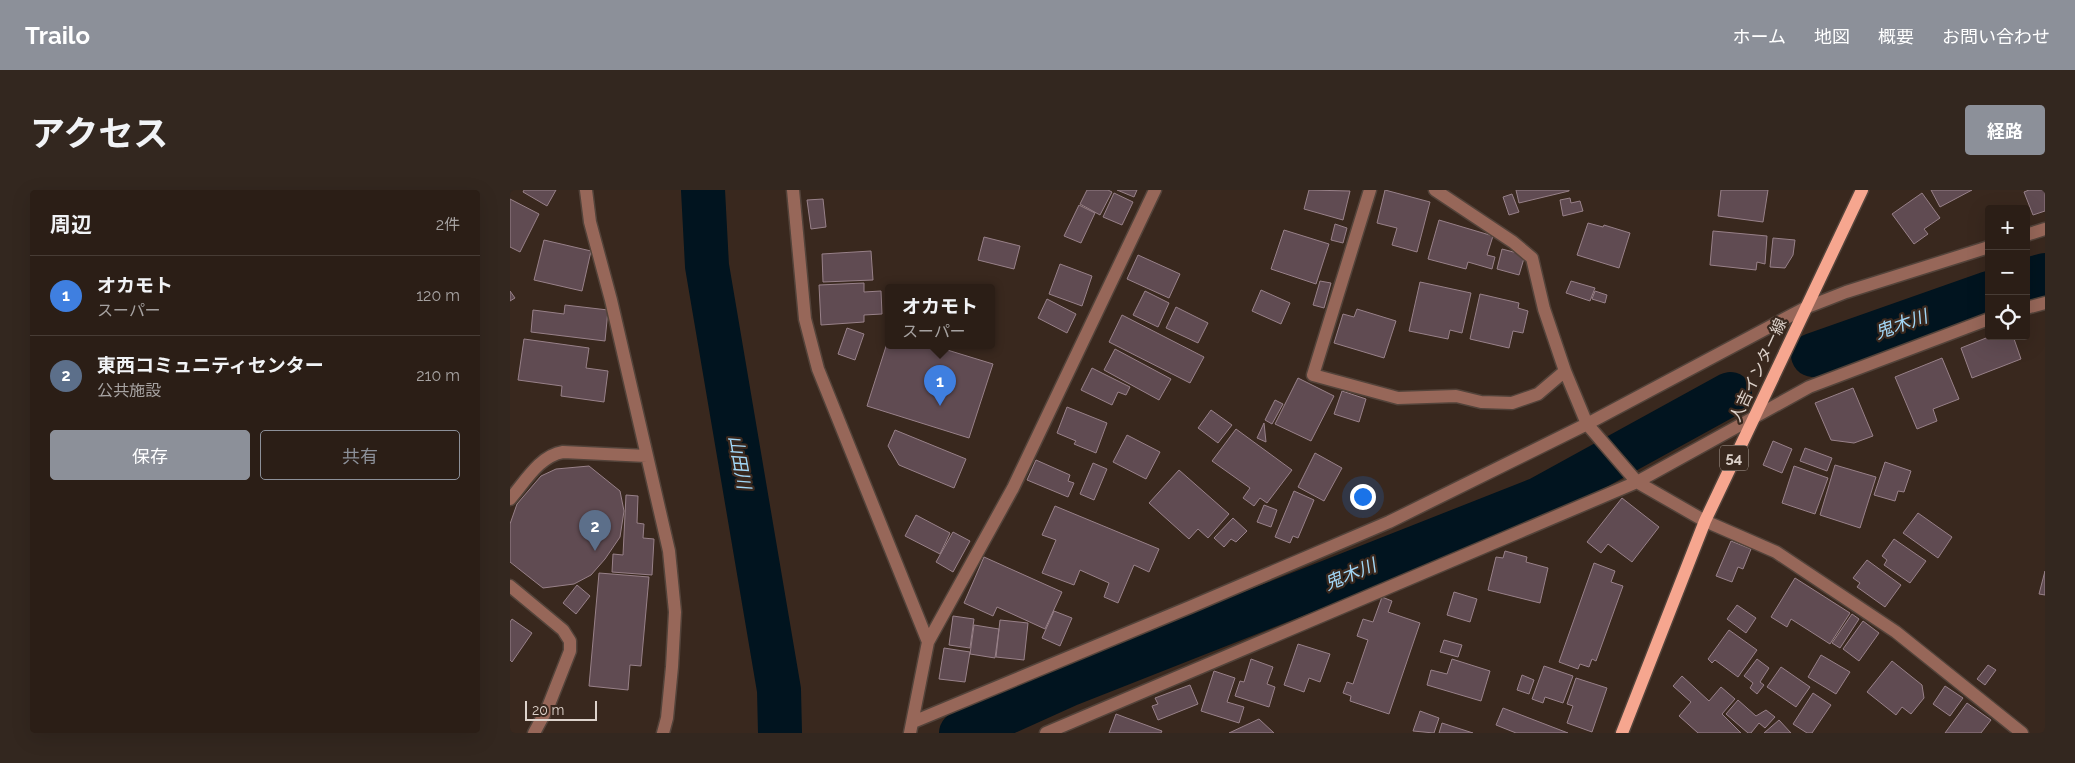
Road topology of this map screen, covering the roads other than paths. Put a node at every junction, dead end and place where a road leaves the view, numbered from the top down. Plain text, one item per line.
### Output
1 (586, 190) edge
2 (794, 190) edge
3 (1155, 190) edge
4 (1370, 190) edge
5 (1435, 190) edge
6 (1862, 190) edge
7 (2045, 229) edge
8 (2030, 234) edge
9 (1985, 247) edge
10 (2045, 303) edge
11 (2030, 307) edge
12 (1805, 308) junction
13 (1985, 320) edge
14 (1565, 371) junction
15 (1753, 417) junction
16 (1587, 424) junction
17 (647, 456) junction
18 (1637, 482) junction
19 (510, 500) edge
20 (1705, 521) junction
21 (510, 586) edge
22 (928, 642) junction
23 (911, 727) edge
24 (534, 733) edge
25 (663, 733) edge
26 (1046, 733) edge
27 (1622, 733) edge
28 (2022, 733) edge

1 - 17 street
2 - 22 street
3 - 22 street
4 - 14 street
5 - 14 street
6 - 12 main road, 人吉インター線 / 54
7 - 8 street
9 - 12 street
10 - 11 street
12 - 15 main road, 人吉インター線 / 54
12 - 16 street
13 - 15 street
14 - 16 street
15 - 18 street
15 - 20 main road, 人吉インター線 / 54
16 - 18 street
16 - 23 street
17 - 19 street
17 - 25 street
18 - 20 street
18 - 26 street
20 - 27 main road, 人吉インター線 / 54
20 - 28 street
21 - 24 street
22 - 23 street

